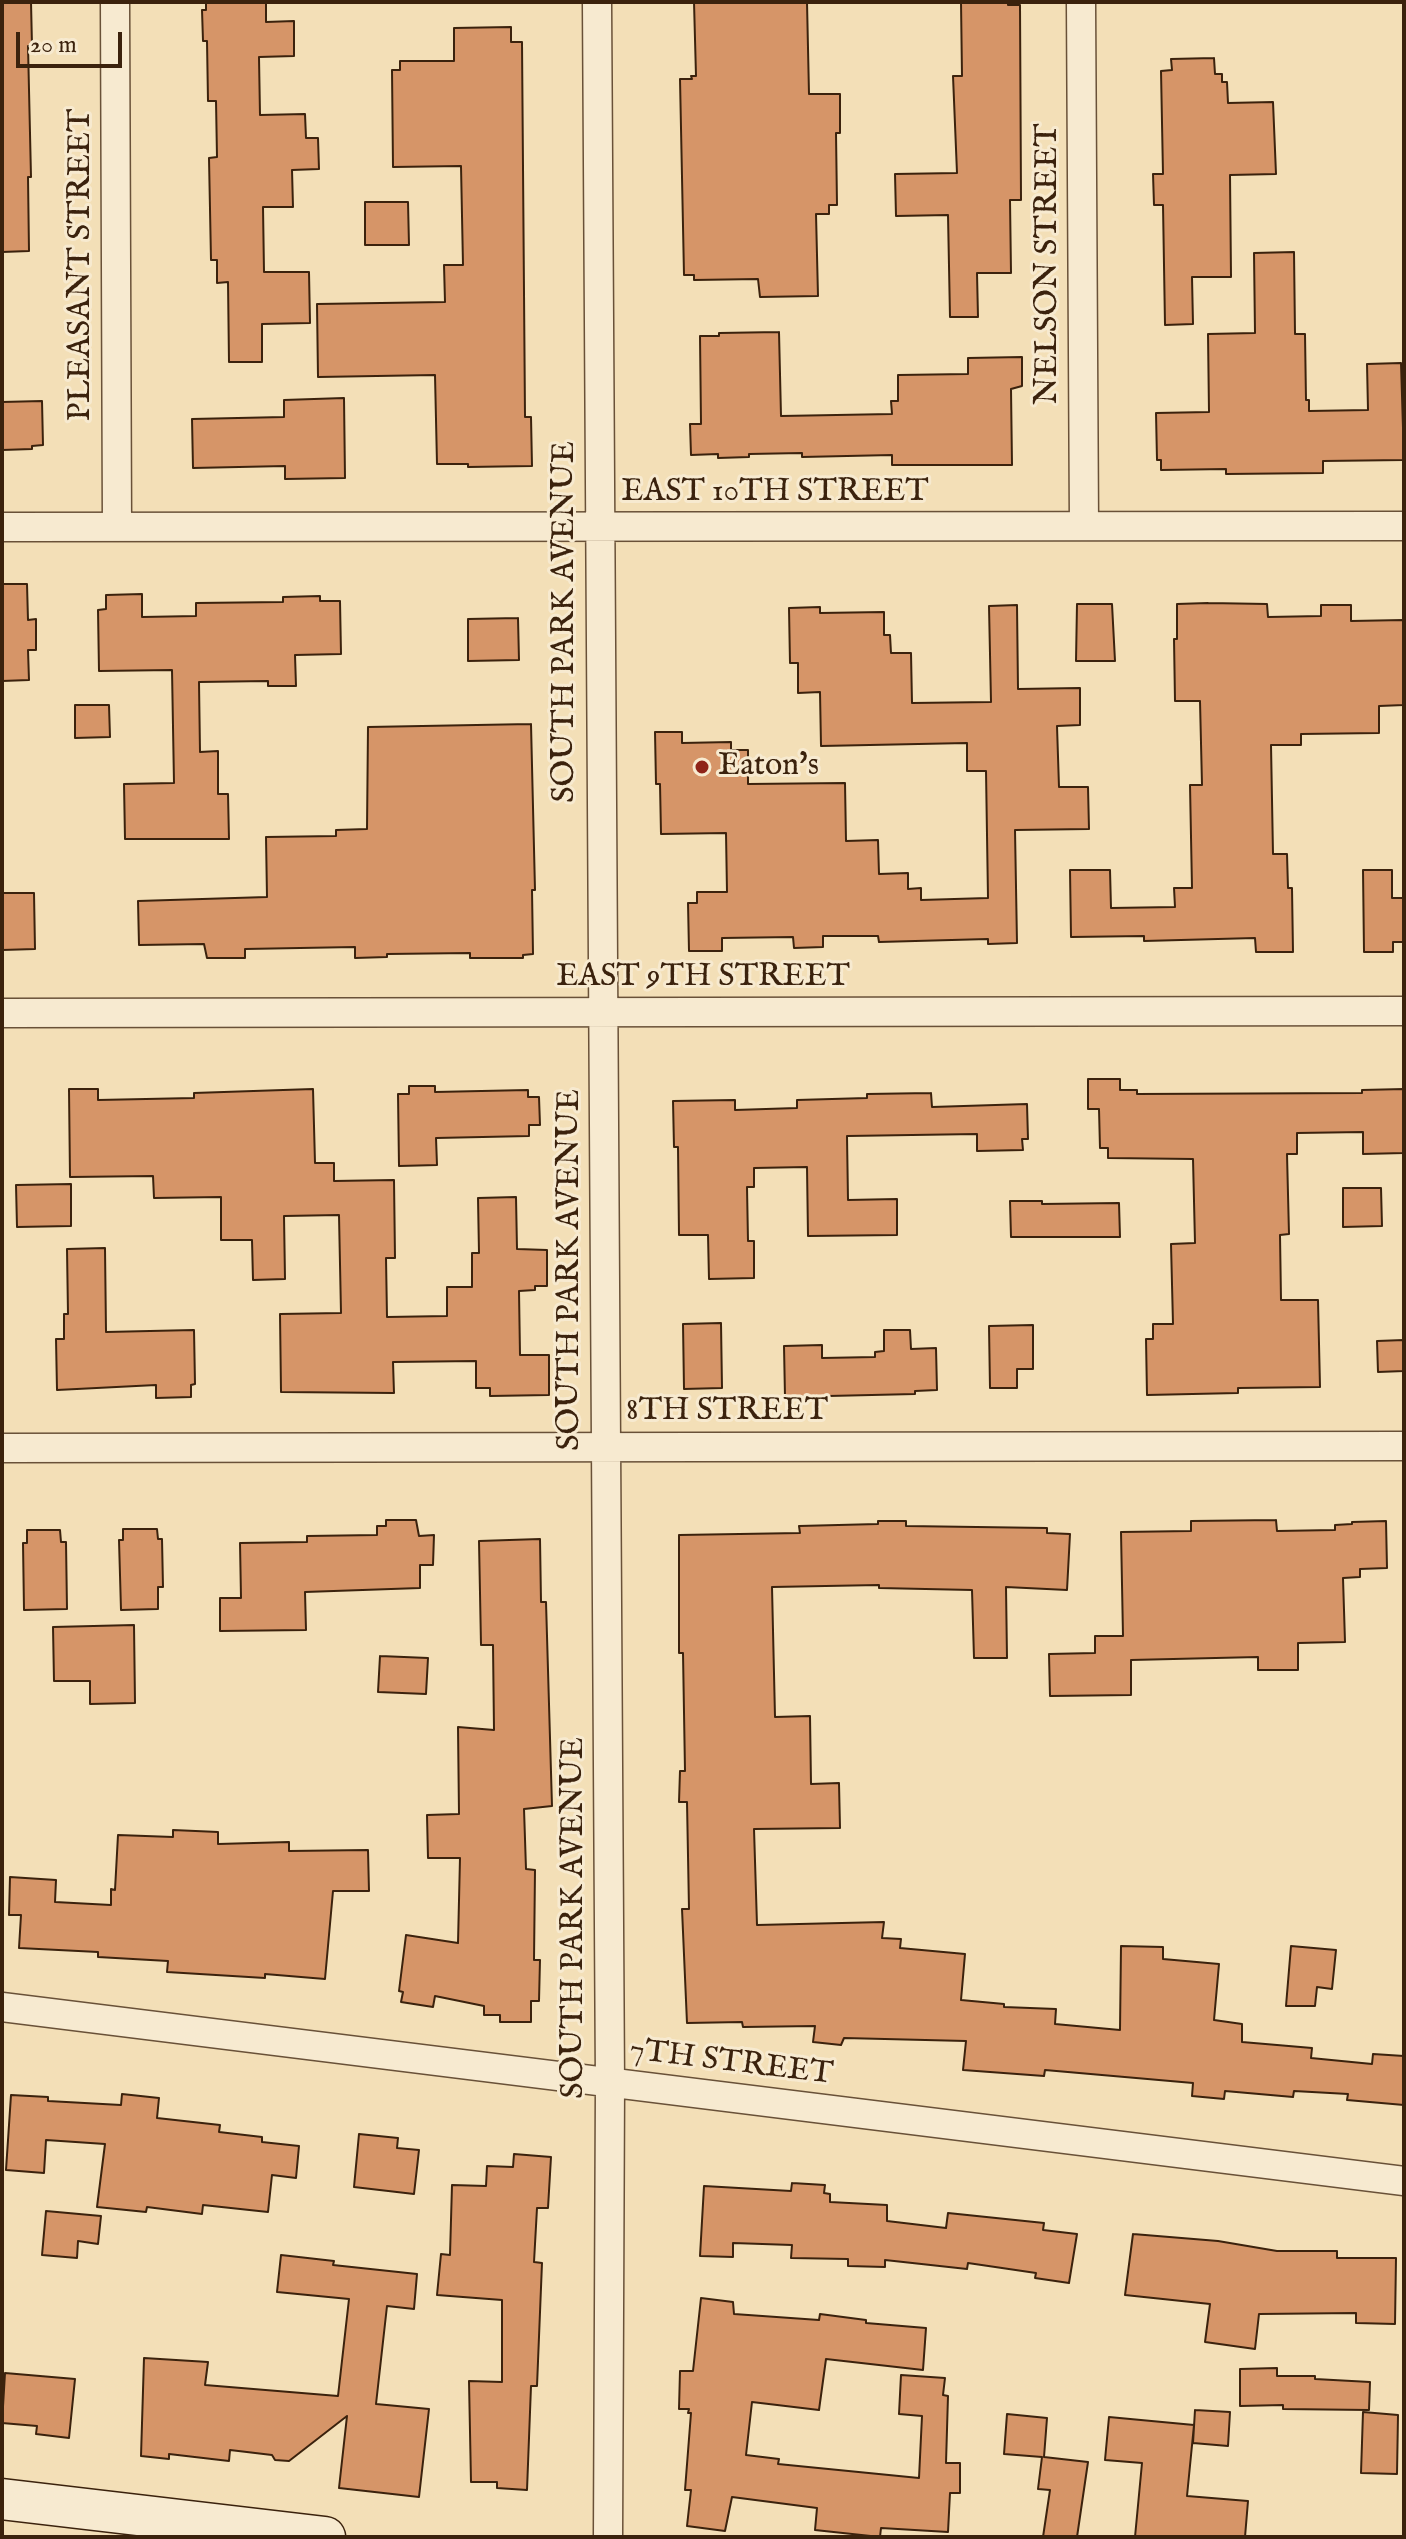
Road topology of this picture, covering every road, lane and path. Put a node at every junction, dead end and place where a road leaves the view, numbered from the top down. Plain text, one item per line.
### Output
1 (115, 2) edge
2 (597, 2) edge
3 (1081, 2) edge
4 (1084, 526) junction
5 (1404, 526) edge
6 (2, 527) edge
7 (117, 527) junction
8 (600, 527) junction
9 (1404, 1011) edge
10 (603, 1012) junction
11 (2, 1013) edge
12 (1404, 1446) edge
13 (606, 1447) junction
14 (2, 1448) edge
15 (2, 2007) edge
16 (610, 2083) junction
17 (1404, 2181) edge
18 (2, 2499) edge
19 (325, 2537) edge
20 (608, 2537) edge

1 - 7 street, PLEASANT STREET
2 - 8 street, SOUTH PARK AVENUE
3 - 4 street, NELSON STREET
4 - 5 street, EAST 10TH STREET
4 - 8 street, EAST 10TH STREET
6 - 7 street, EAST 10TH STREET
7 - 8 street, EAST 10TH STREET
8 - 10 street, SOUTH PARK AVENUE
9 - 10 street, EAST 9TH STREET
10 - 11 street, EAST 9TH STREET
10 - 13 street, SOUTH PARK AVENUE
12 - 13 street, 8TH STREET
13 - 14 street, 8TH STREET
13 - 16 street, SOUTH PARK AVENUE
15 - 16 street, 7TH STREET
16 - 17 street, 7TH STREET
16 - 20 street, SOUTH PARK AVENUE
18 - 19 main road

